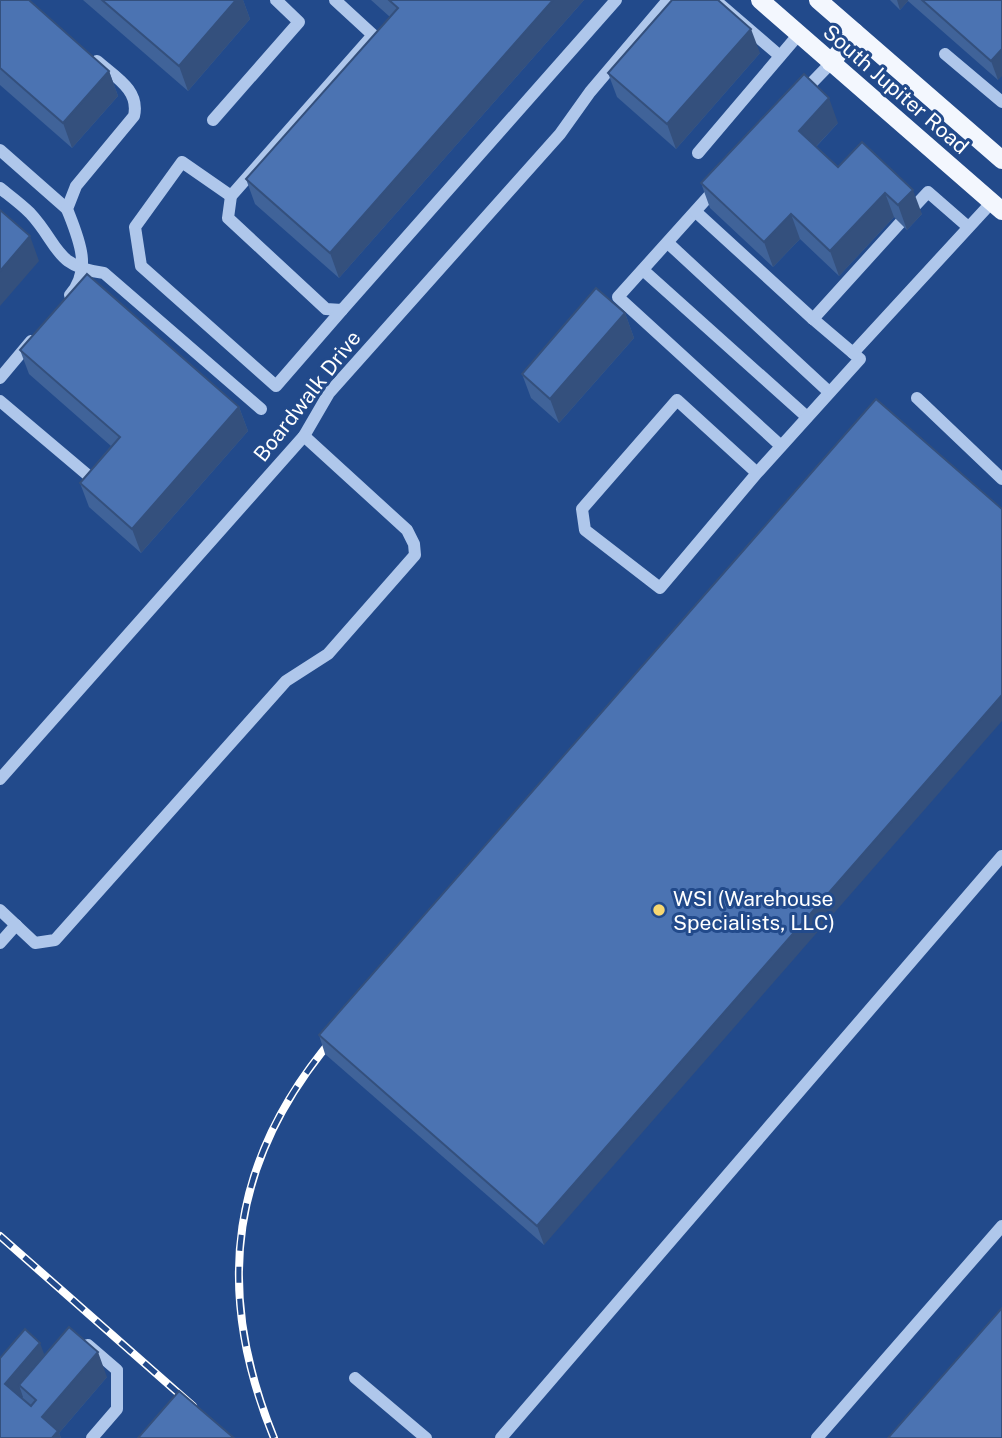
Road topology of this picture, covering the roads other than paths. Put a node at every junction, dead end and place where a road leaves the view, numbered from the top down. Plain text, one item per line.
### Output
1 (276, 0) edge
2 (335, 0) edge
3 (615, 0) edge
4 (668, 0) edge
5 (715, 0) edge
6 (760, 0) edge
7 (818, 0) edge
8 (855, 32) junction
9 (799, 34) junction
10 (945, 54) dead end
11 (91, 55) edge
12 (780, 56) junction
13 (831, 63) junction
14 (796, 99) edge
15 (1002, 102) edge
16 (213, 120) dead end
17 (0, 150) edge
18 (698, 153) dead end
19 (1002, 160) edge
20 (723, 180) edge
21 (0, 188) edge
22 (232, 196) junction
23 (914, 207) edge
24 (997, 207) edge
25 (67, 209) junction
26 (696, 212) junction
27 (900, 223) edge
28 (967, 226) junction
29 (668, 243) junction
30 (81, 270) junction
31 (643, 270) junction
32 (61, 305) edge
33 (342, 310) junction
34 (813, 318) junction
35 (44, 326) edge
36 (853, 353) junction
37 (0, 378) edge
38 (829, 392) junction
39 (917, 398) dead end
40 (0, 401) edge
41 (261, 409) dead end
42 (807, 417) junction
43 (304, 436) junction
44 (782, 446) junction
45 (757, 473) junction
46 (90, 477) edge
47 (1002, 479) edge
48 (0, 779) edge
49 (1002, 856) edge
50 (0, 910) edge
51 (16, 925) junction
52 (0, 943) edge
53 (1002, 1226) edge
54 (86, 1344) edge
55 (355, 1378) dead end
56 (92, 1438) edge
57 (426, 1438) edge
58 (501, 1438) edge
59 (817, 1438) edge

1 - 16 street
2 - 22 street
3 - 33 street
4 - 43 street, Boardwalk Drive
5 - 12 street
6 - 9 main road, South Jupiter Road
7 - 8 main road, South Jupiter Road
8 - 13 main road
8 - 19 main road, South Jupiter Road
9 - 12 street
9 - 13 main road, South Jupiter Road
10 - 15 street
11 - 25 street
12 - 18 street
13 - 14 street
13 - 24 main road, South Jupiter Road
17 - 25 street
20 - 26 street
21 - 30 street
22 - 33 street
22 - 33 street
23 - 28 street
24 - 28 street
25 - 30 street
26 - 29 street
26 - 34 street
27 - 34 street
28 - 36 street
29 - 31 street
29 - 38 street
30 - 32 street
30 - 41 street
31 - 42 street
31 - 44 street
34 - 36 street
35 - 37 street
36 - 38 street
38 - 42 street
39 - 47 street
40 - 46 street
42 - 44 street
43 - 48 street, Boardwalk Drive
43 - 51 street
44 - 45 street
45 - 45 street
49 - 58 street
50 - 51 street
51 - 52 street
53 - 59 street
54 - 56 street
55 - 57 street

